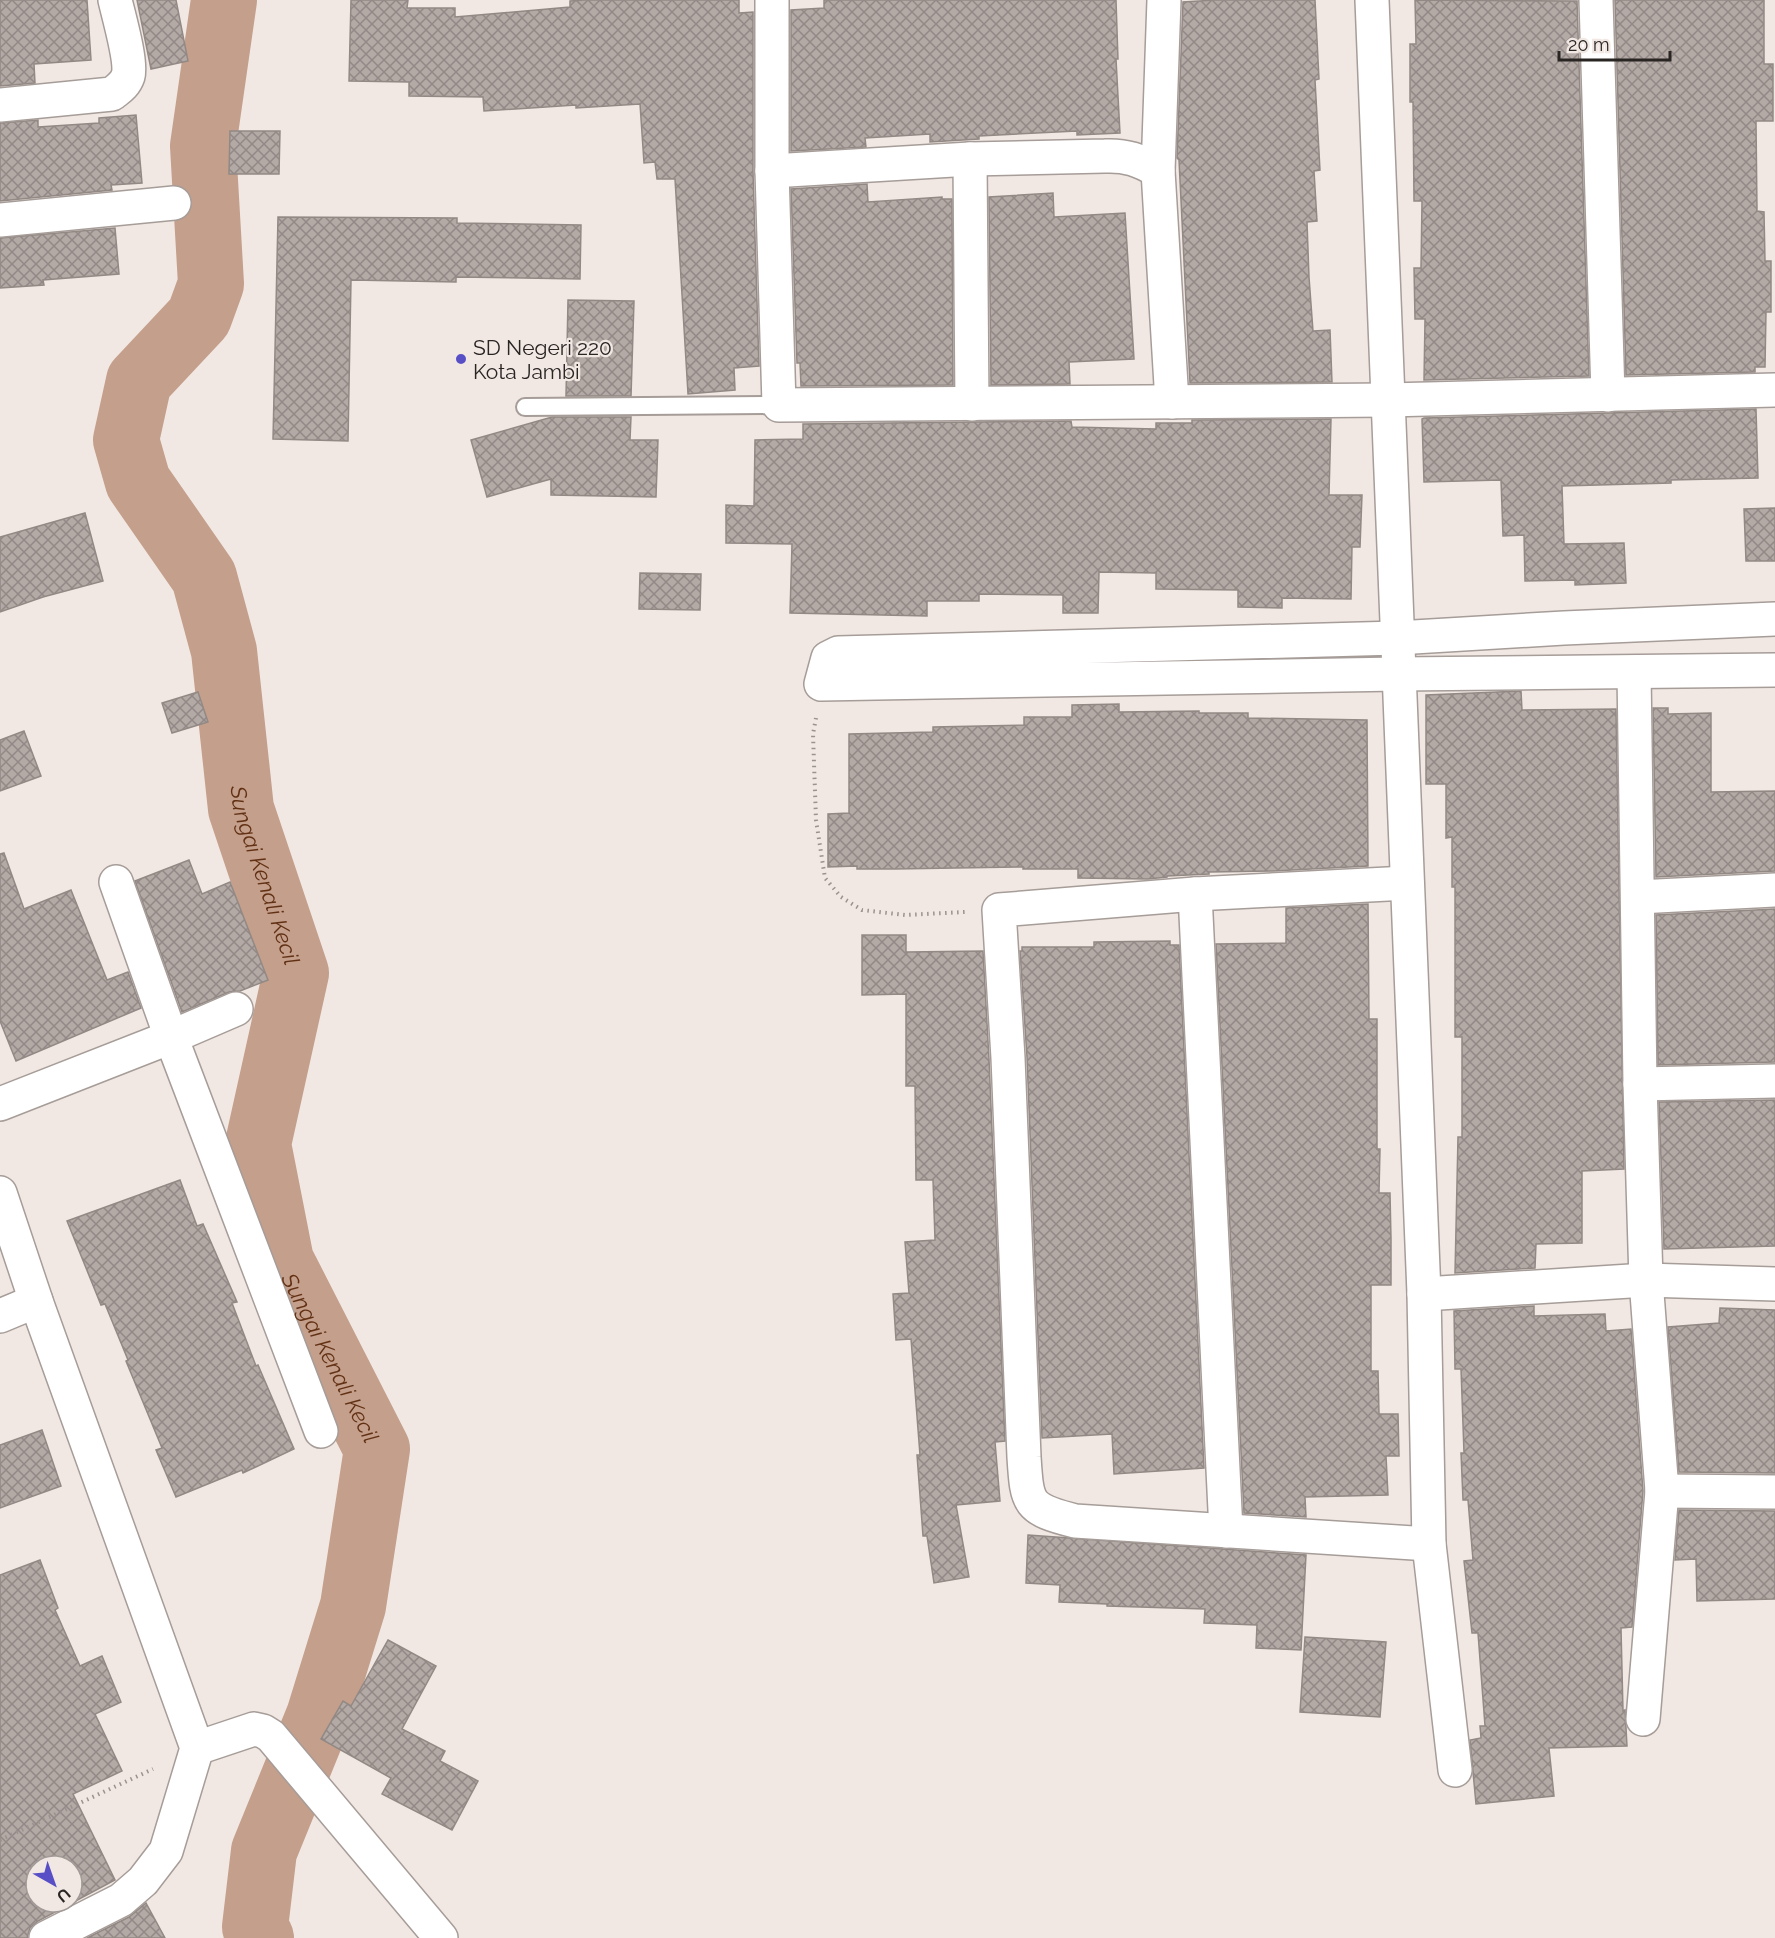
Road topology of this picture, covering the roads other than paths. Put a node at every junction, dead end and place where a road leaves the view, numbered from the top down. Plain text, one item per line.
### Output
1 (115, 0) edge
2 (771, 0) edge
3 (1164, 0) edge
4 (1372, 0) edge
5 (1596, 0) edge
6 (0, 105) edge
7 (970, 159) junction
8 (772, 171) junction
9 (1158, 171) junction
10 (174, 203) dead end
11 (0, 219) edge
12 (1775, 390) edge
13 (1608, 395) junction
14 (1388, 400) junction
15 (1172, 402) junction
16 (972, 404) junction
17 (779, 405) junction
18 (525, 407) dead end
19 (1775, 619) edge
20 (1564, 628) junction
21 (1397, 638) junction
22 (1775, 670) edge
23 (1634, 672) junction
24 (1568, 673) junction
25 (1398, 674) junction
26 (116, 882) dead end
27 (1407, 883) junction
28 (1775, 890) edge
29 (1195, 894) junction
30 (1638, 897) junction
31 (236, 1009) dead end
32 (171, 1037) junction
33 (1775, 1081) edge
34 (1640, 1084) junction
35 (0, 1104) edge
36 (0, 1193) edge
37 (1646, 1280) junction
38 (1775, 1284) edge
39 (1424, 1294) junction
40 (36, 1301) junction
41 (0, 1316) edge
42 (321, 1431) dead end
43 (1662, 1491) junction
44 (1775, 1492) edge
45 (1226, 1531) junction
46 (1429, 1544) junction
47 (1643, 1719) dead end
48 (197, 1748) junction
49 (1455, 1770) dead end
50 (46, 1938) edge
51 (441, 1938) edge

1 - 6 street
2 - 8 street
3 - 9 street
4 - 14 street
5 - 13 street
7 - 8 street
7 - 9 street
7 - 16 street
8 - 17 street
9 - 15 street
10 - 11 street
12 - 13 street
13 - 14 street
14 - 15 street
14 - 21 street
15 - 16 street
16 - 17 street
17 - 18 lane
19 - 20 street
20 - 21 street
20 - 24 street
21 - 25 street
21 - 25 street
22 - 23 street
23 - 24 street
23 - 30 street
24 - 25 street
25 - 27 street
26 - 32 street
27 - 29 street
27 - 39 street
28 - 30 street
29 - 45 street
29 - 45 street
30 - 34 street
31 - 32 street
32 - 35 street
32 - 42 street
33 - 34 street
34 - 37 street
36 - 40 street
37 - 38 street
37 - 39 street
37 - 43 street
39 - 46 street
40 - 41 street
40 - 48 street
43 - 44 street
43 - 47 street
45 - 46 street
46 - 49 street
48 - 50 street
48 - 51 street

